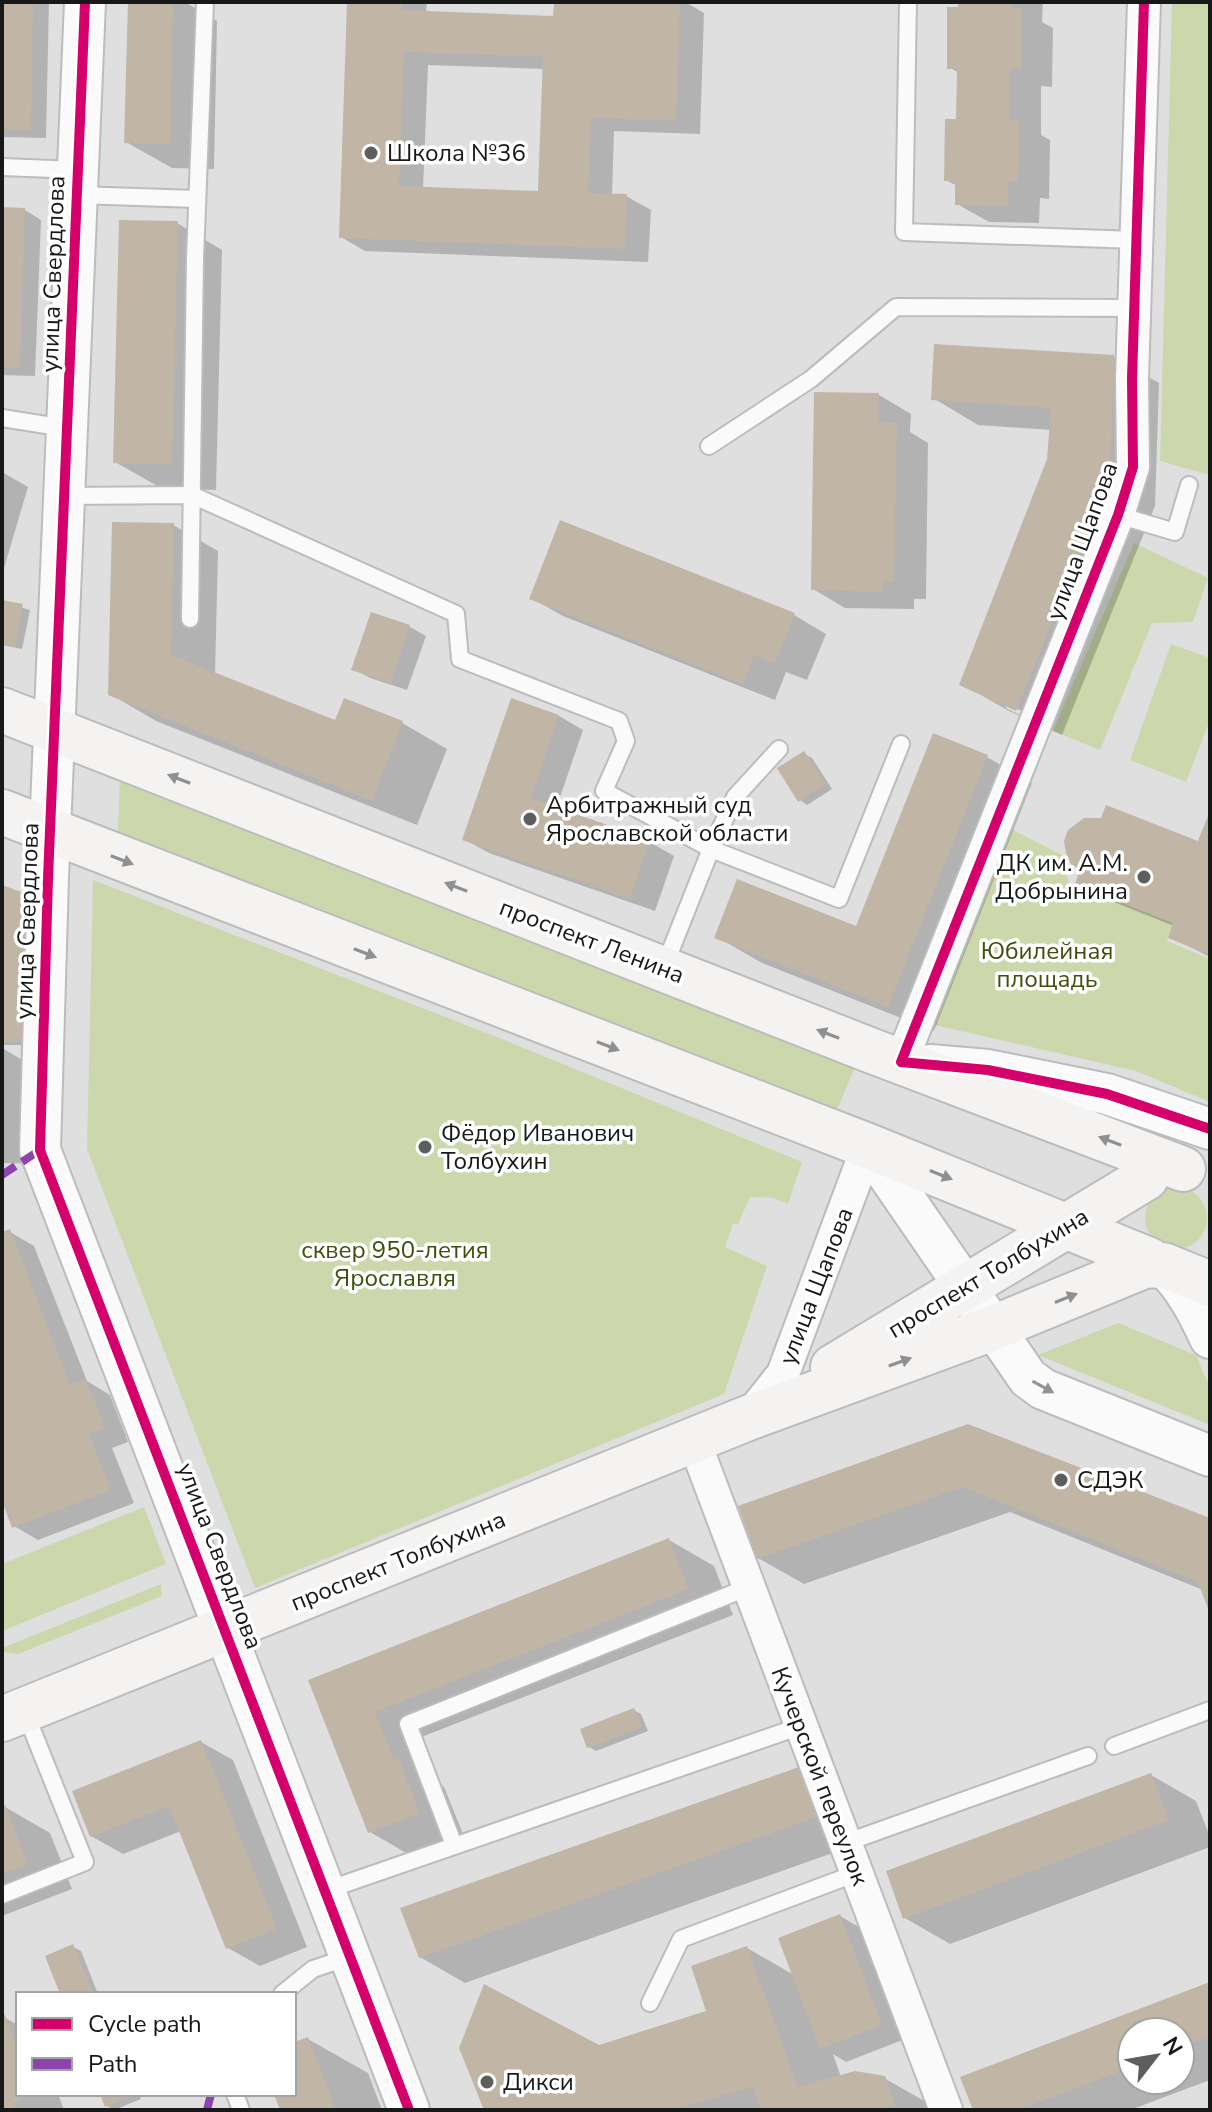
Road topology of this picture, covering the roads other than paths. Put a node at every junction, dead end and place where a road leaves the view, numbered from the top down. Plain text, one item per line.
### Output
1 (85, 2) edge
2 (205, 2) edge
3 (908, 2) edge
4 (1144, 2) edge
5 (2, 167) edge
6 (77, 182) junction
7 (197, 199) junction
8 (1136, 240) junction
9 (1134, 308) junction
10 (2, 418) edge
11 (67, 428) junction
12 (709, 446) dead end
13 (1189, 485) dead end
14 (192, 495) junction
15 (64, 496) junction
16 (1118, 515) junction
17 (190, 619) dead end
18 (2, 710) edge
19 (55, 730) junction
20 (901, 744) dead end
21 (779, 749) dead end
22 (2, 812) edge
23 (50, 830) junction
24 (711, 849) junction
25 (663, 969) junction
26 (901, 1062) junction
27 (1210, 1129) edge
28 (868, 1146) junction
29 (1193, 1173) edge
30 (1067, 1225) junction
31 (1156, 1262) junction
32 (1210, 1276) edge
33 (965, 1286) junction
34 (993, 1328) junction
35 (1210, 1338) edge
36 (748, 1418) junction
37 (694, 1441) junction
38 (1210, 1456) edge
39 (749, 1587) junction
40 (226, 1629) junction
41 (1210, 1710) edge
42 (13, 1715) edge
43 (801, 1726) junction
44 (1114, 1746) dead end
45 (1088, 1756) dead end
46 (845, 1843) junction
47 (454, 1845) junction
48 (857, 1873) junction
49 (327, 1890) junction
50 (2, 1895) edge
51 (352, 1956) junction
52 (284, 1992) edge
53 (650, 2003) dead end
54 (409, 2110) edge
55 (946, 2110) edge

1 - 6 street, улица Свердлова
2 - 7 lane
3 - 8 lane
4 - 8 street, улица Щапова
5 - 6 lane
6 - 7 lane
6 - 11 street, улица Свердлова
7 - 14 lane
8 - 9 street, улица Щапова
9 - 12 lane
9 - 16 street, улица Щапова
10 - 11 lane
11 - 15 street, улица Свердлова
13 - 16 lane
14 - 15 lane
14 - 17 lane
14 - 24 lane
15 - 19 street, улица Свердлова
16 - 26 street, улица Щапова
18 - 19 main road, проспект Ленина
19 - 23 street, улица Свердлова
25 -> 19 main road, проспект Ленина
20 - 24 lane
21 - 24 lane
22 - 23 main road
23 -> 28 main road
23 - 40 street, улица Свердлова
24 - 25 lane
26 -> 25 main road, проспект Ленина
26 - 27 street
29 -> 26 main road, проспект Ленина
28 -> 30 main road
28 - 33 street
28 - 36 street, улица Щапова
29 - 30 main road, проспект Толбухина
29 - 31 main road
30 - 31 main road
30 - 33 main road, проспект Толбухина
31 - 32 main road
34 -> 31 main road, проспект Толбухина
31 - 35 street
33 - 34 street
33 - 36 main road, проспект Толбухина
36 -> 34 main road, проспект Толбухина
34 -> 38 street
36 - 37 main road, проспект Толбухина
37 - 39 street, Кучерской переулок
37 - 40 main road, проспект Толбухина
39 - 43 street, Кучерской переулок
39 - 47 lane
40 - 42 main road, проспект Толбухина
40 - 49 street, улица Свердлова
41 - 44 lane
42 - 50 lane
43 - 46 street, Кучерской переулок
43 - 47 lane
45 - 46 lane
46 - 48 street, Кучерской переулок
47 - 49 lane
48 - 53 lane
48 - 55 street, Кучерской переулок
49 - 51 street, улица Свердлова
51 - 52 lane
51 - 54 street, улица Свердлова

